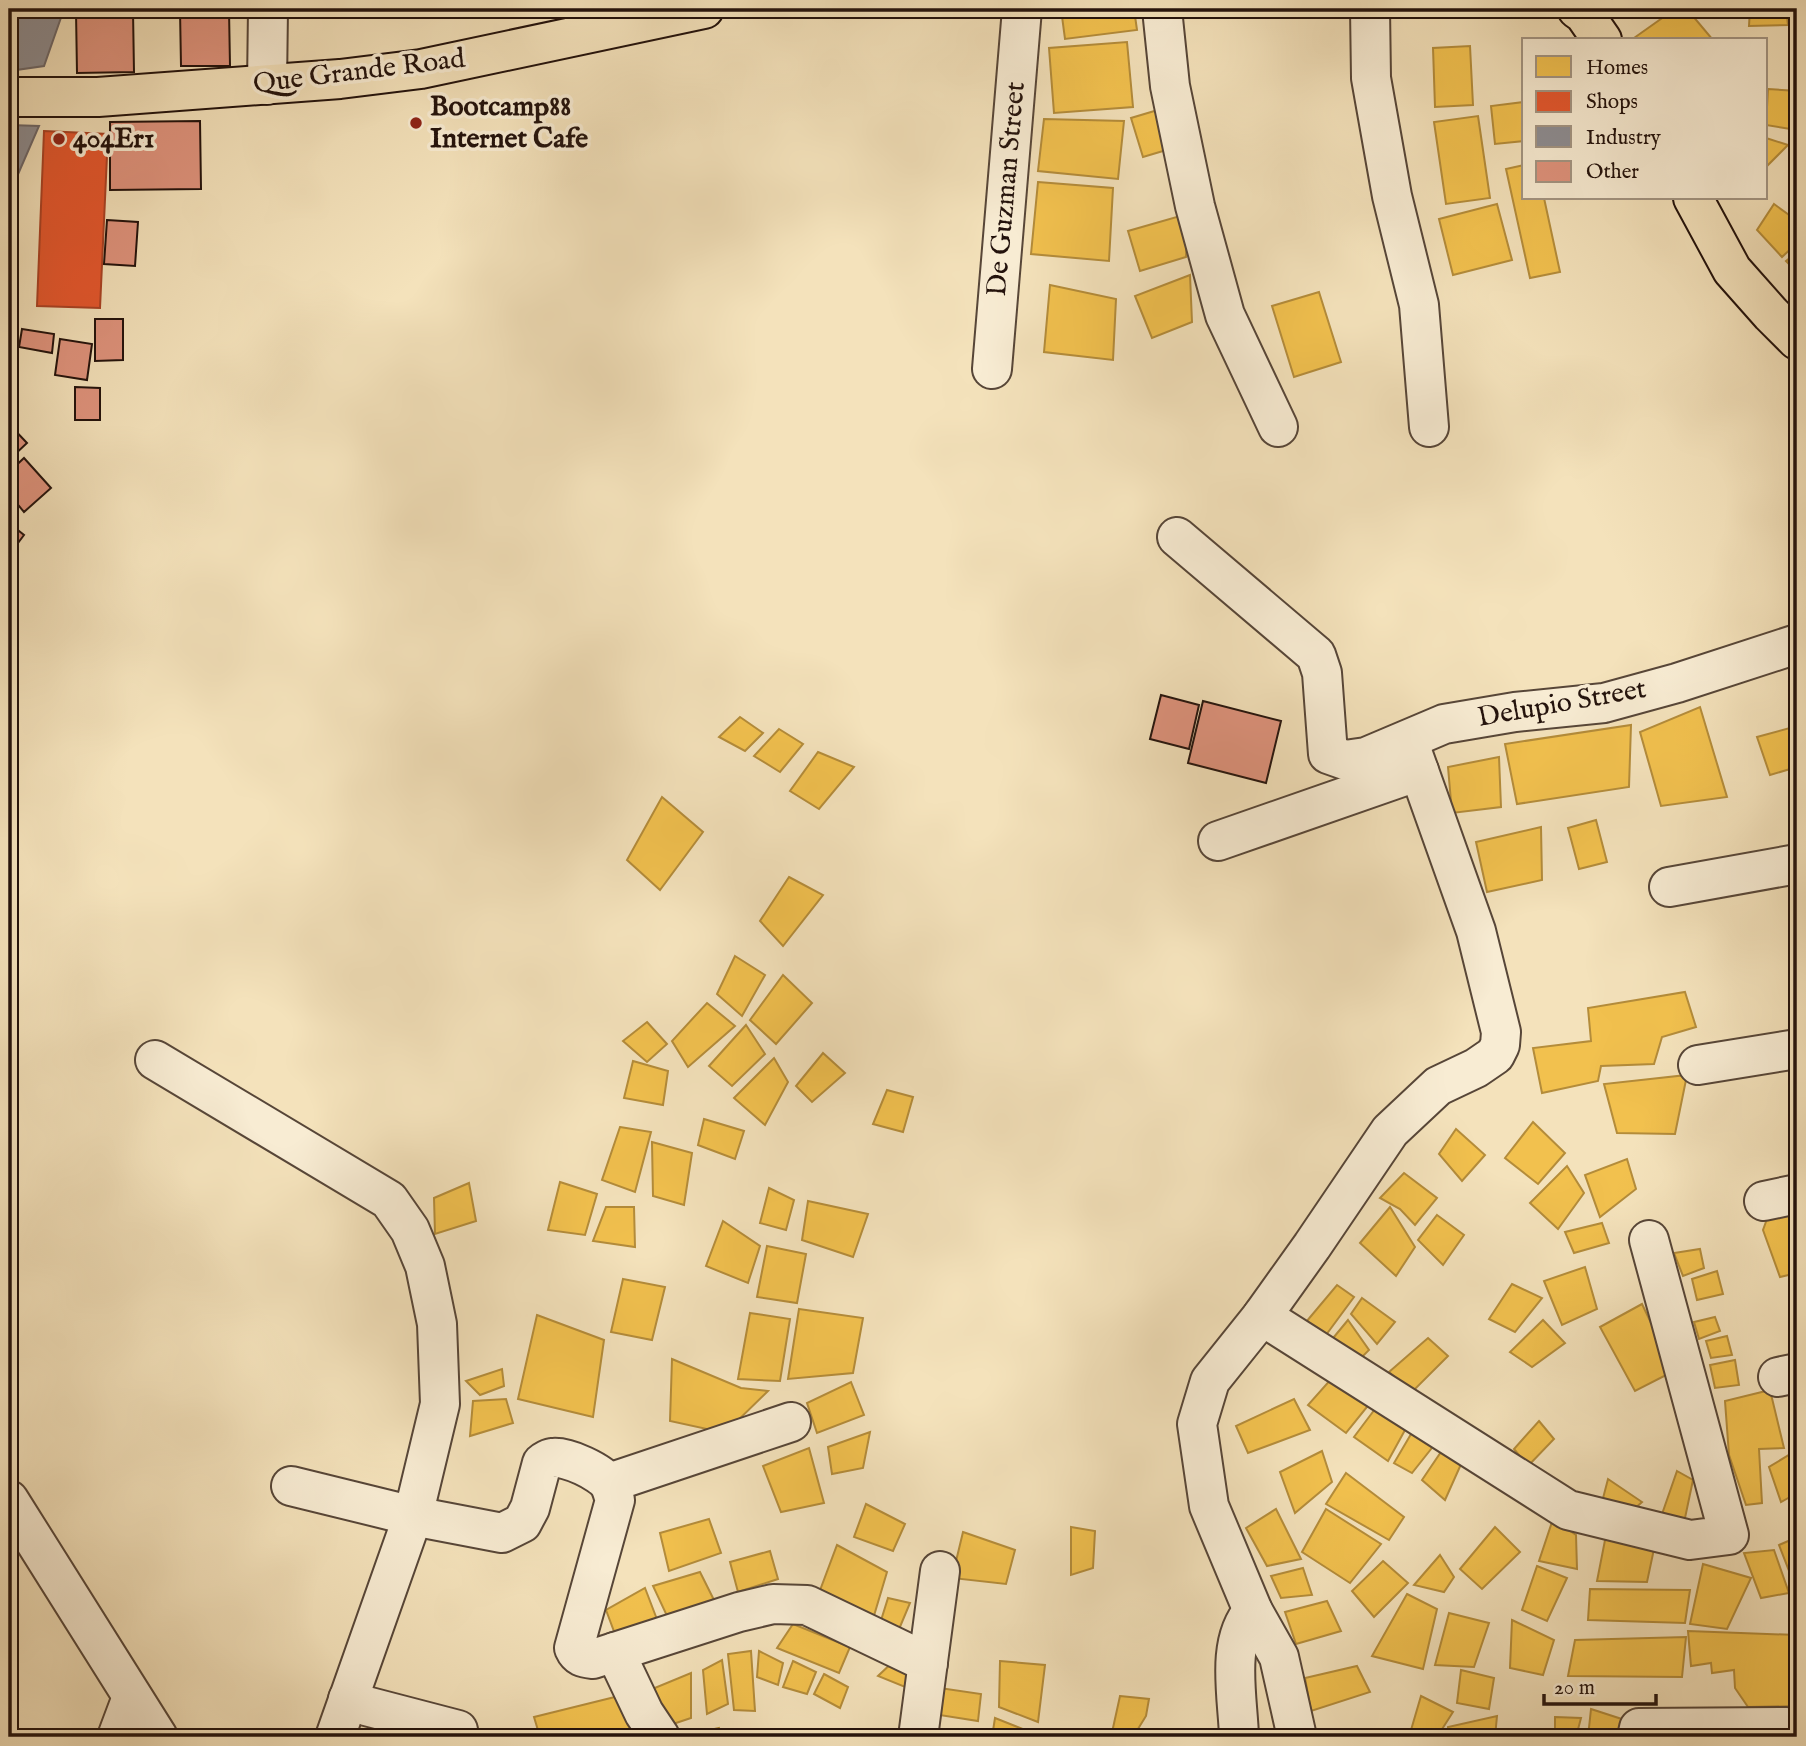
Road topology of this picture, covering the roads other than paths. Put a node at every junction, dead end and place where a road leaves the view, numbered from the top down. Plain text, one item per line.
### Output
1 (268, 9) edge
2 (704, 9) edge
3 (1022, 9) edge
4 (1163, 9) edge
5 (1370, 9) edge
6 (1577, 9) edge
7 (1601, 38) edge
8 (267, 85) junction
9 (9, 97) edge
10 (1694, 200) edge
11 (1797, 340) edge
12 (992, 369) dead end
13 (1429, 427) dead end
14 (1278, 428) dead end
15 (1177, 537) dead end
16 (1797, 644) edge
17 (1414, 755) junction
18 (1218, 841) dead end
19 (1797, 864) edge
20 (1669, 887) dead end
21 (1797, 1049) edge
22 (155, 1060) dead end
23 (1698, 1065) dead end
24 (1649, 1240) dead end
25 (1262, 1316) junction
26 (791, 1422) dead end
27 (609, 1483) junction
28 (291, 1486) dead end
29 (9, 1500) edge
30 (413, 1516) junction
31 (940, 1571) dead end
32 (1253, 1611) junction
33 (615, 1652) junction
34 (928, 1663) junction
35 (132, 1697) junction
36 (348, 1699) junction
37 (1791, 1725) edge
38 (458, 1731) dead end
39 (117, 1737) edge
40 (158, 1737) edge
41 (335, 1737) edge
42 (660, 1737) edge
43 (918, 1737) edge
44 (1240, 1737) edge
45 (1297, 1737) edge
46 (1637, 1737) edge

1 - 8 street
2 - 8 main road, Que Grande Road
3 - 12 street, De Guzman Street
4 - 14 street
5 - 13 street
6 - 7 main road
8 - 9 main road, Que Grande Road
10 - 11 main road
15 - 17 street, Delupio Street
16 - 17 street, Delupio Street
17 - 18 street
17 - 25 street
19 - 20 street
21 - 23 street
22 - 30 street
24 - 25 street
25 - 32 street
26 - 27 street
27 - 30 street
27 - 33 street
28 - 30 street
29 - 35 street
30 - 36 street
31 - 34 street
32 - 44 street
32 - 45 street
33 - 34 street
33 - 42 street
34 - 43 street
35 - 39 street
35 - 40 street
36 - 38 street
36 - 41 street
37 - 46 street

